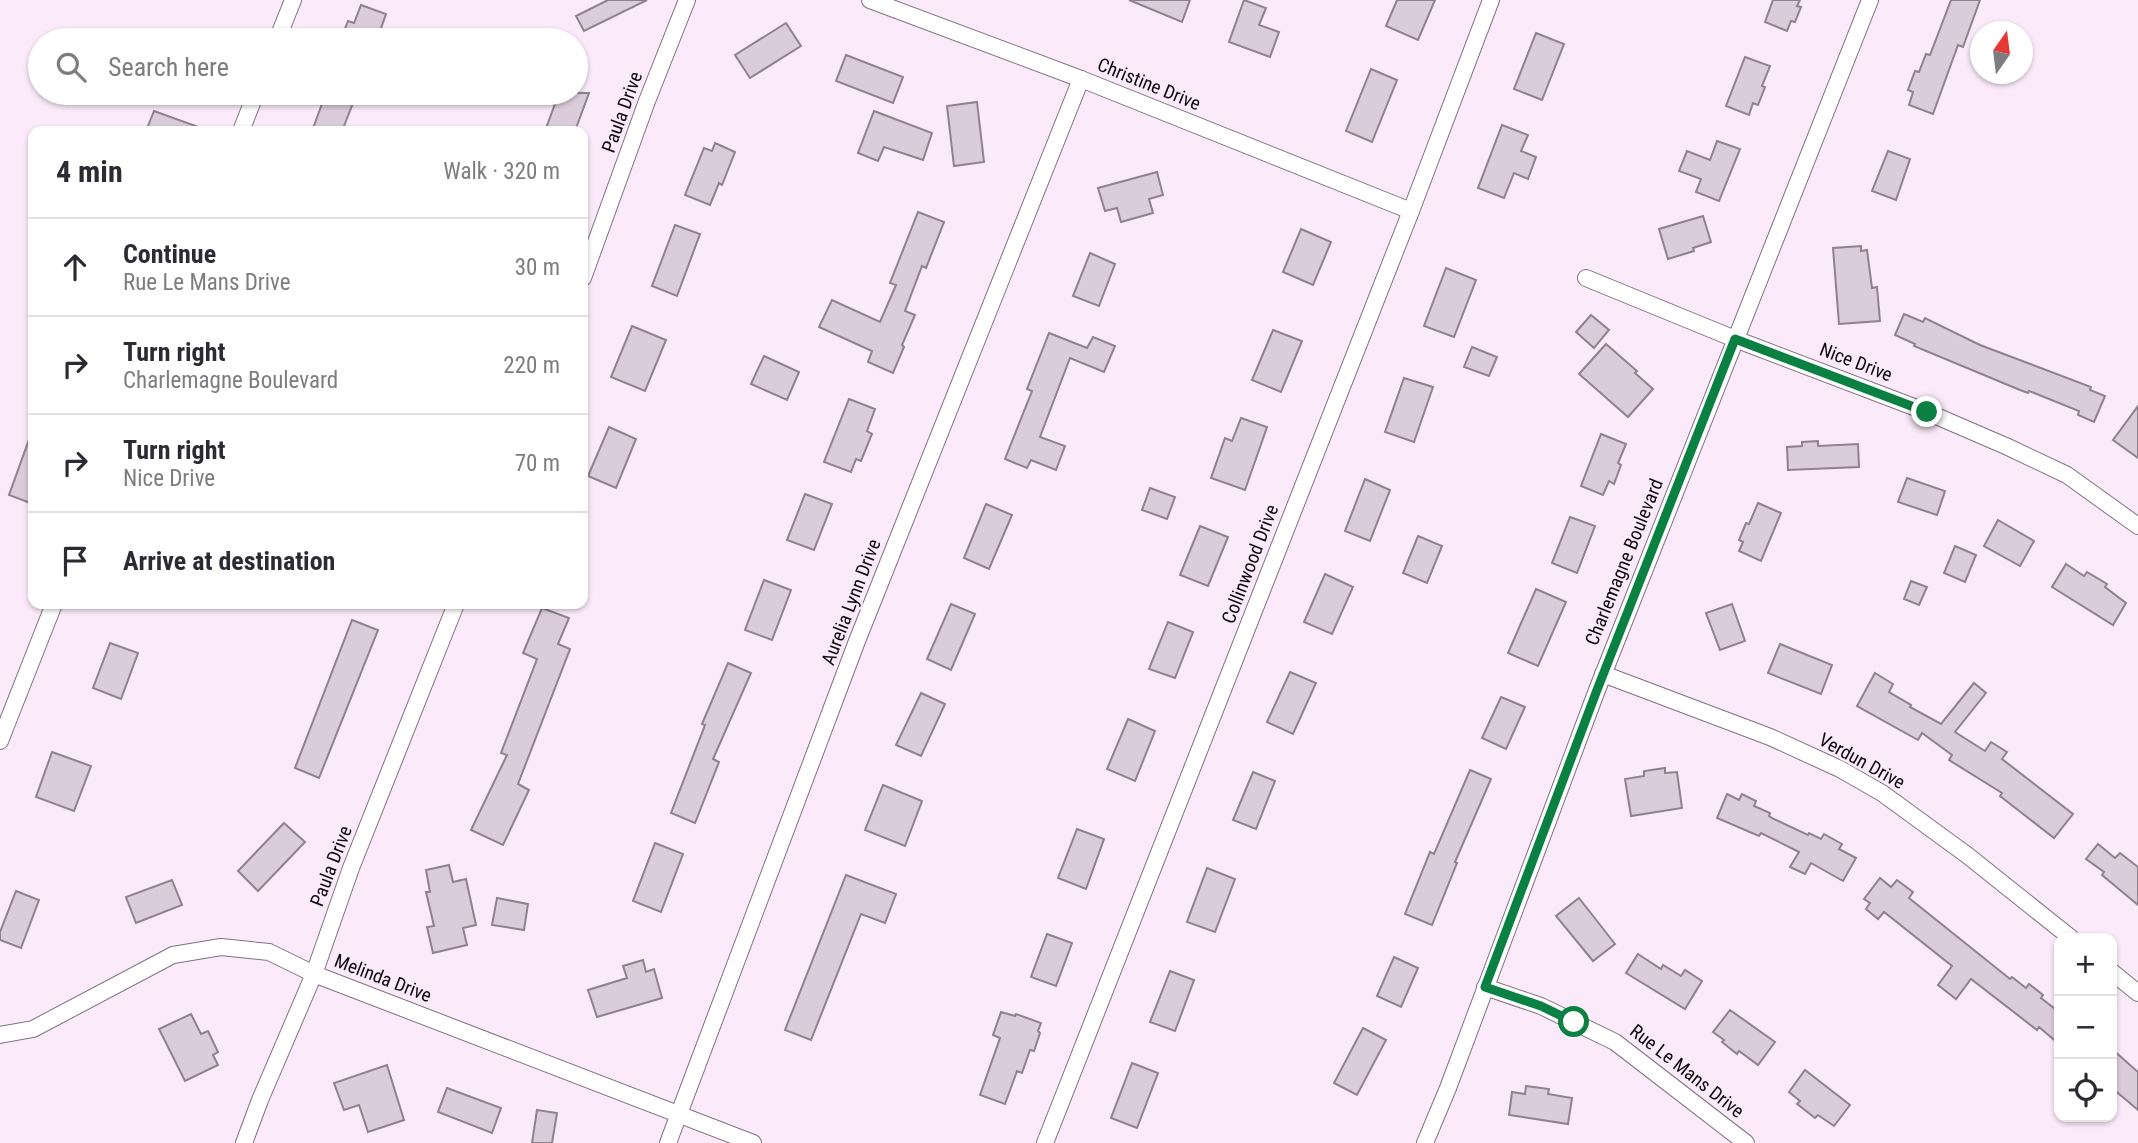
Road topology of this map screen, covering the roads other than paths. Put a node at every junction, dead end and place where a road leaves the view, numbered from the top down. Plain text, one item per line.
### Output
1 (293, 0) edge
2 (687, 0) edge
3 (870, 0) edge
4 (1491, 0) edge
5 (1870, 0) edge
6 (282, 28) edge
7 (1081, 79) junction
8 (251, 105) edge
9 (243, 126) edge
10 (1411, 211) junction
11 (588, 264) edge
12 (1586, 278) dead end
13 (1735, 339) junction
14 (2138, 526) edge
15 (52, 609) edge
16 (454, 609) edge
17 (1603, 674) junction
18 (0, 741) edge
19 (2065, 933) edge
20 (314, 974) junction
21 (2117, 976) edge
22 (1485, 987) junction
23 (2138, 993) edge
24 (0, 1035) edge
25 (680, 1115) junction
26 (244, 1143) edge
27 (668, 1143) edge
28 (754, 1143) edge
29 (1045, 1143) edge
30 (1425, 1143) edge
31 (1746, 1143) edge

1 - 6 street
2 - 11 street, Paula Drive
3 - 7 street, Christine Drive
4 - 10 street, Collinwood Drive
5 - 13 street, Charlemagne Boulevard
7 - 10 street, Christine Drive
7 - 25 street, Aurelia Lynn Drive
8 - 9 street
10 - 29 street, Collinwood Drive
12 - 13 street, Nice Drive
13 - 14 street, Nice Drive
13 - 17 street, Charlemagne Boulevard
15 - 18 street
16 - 20 street, Paula Drive
17 - 19 street, Verdun Drive
17 - 22 street, Charlemagne Boulevard
20 - 24 street, Melinda Drive
20 - 25 street, Melinda Drive
20 - 26 street, Paula Drive
21 - 23 street
22 - 30 street, Charlemagne Boulevard
22 - 31 street, Rue Le Mans Drive
25 - 27 street, Aurelia Lynn Drive
25 - 28 street, Melinda Drive

